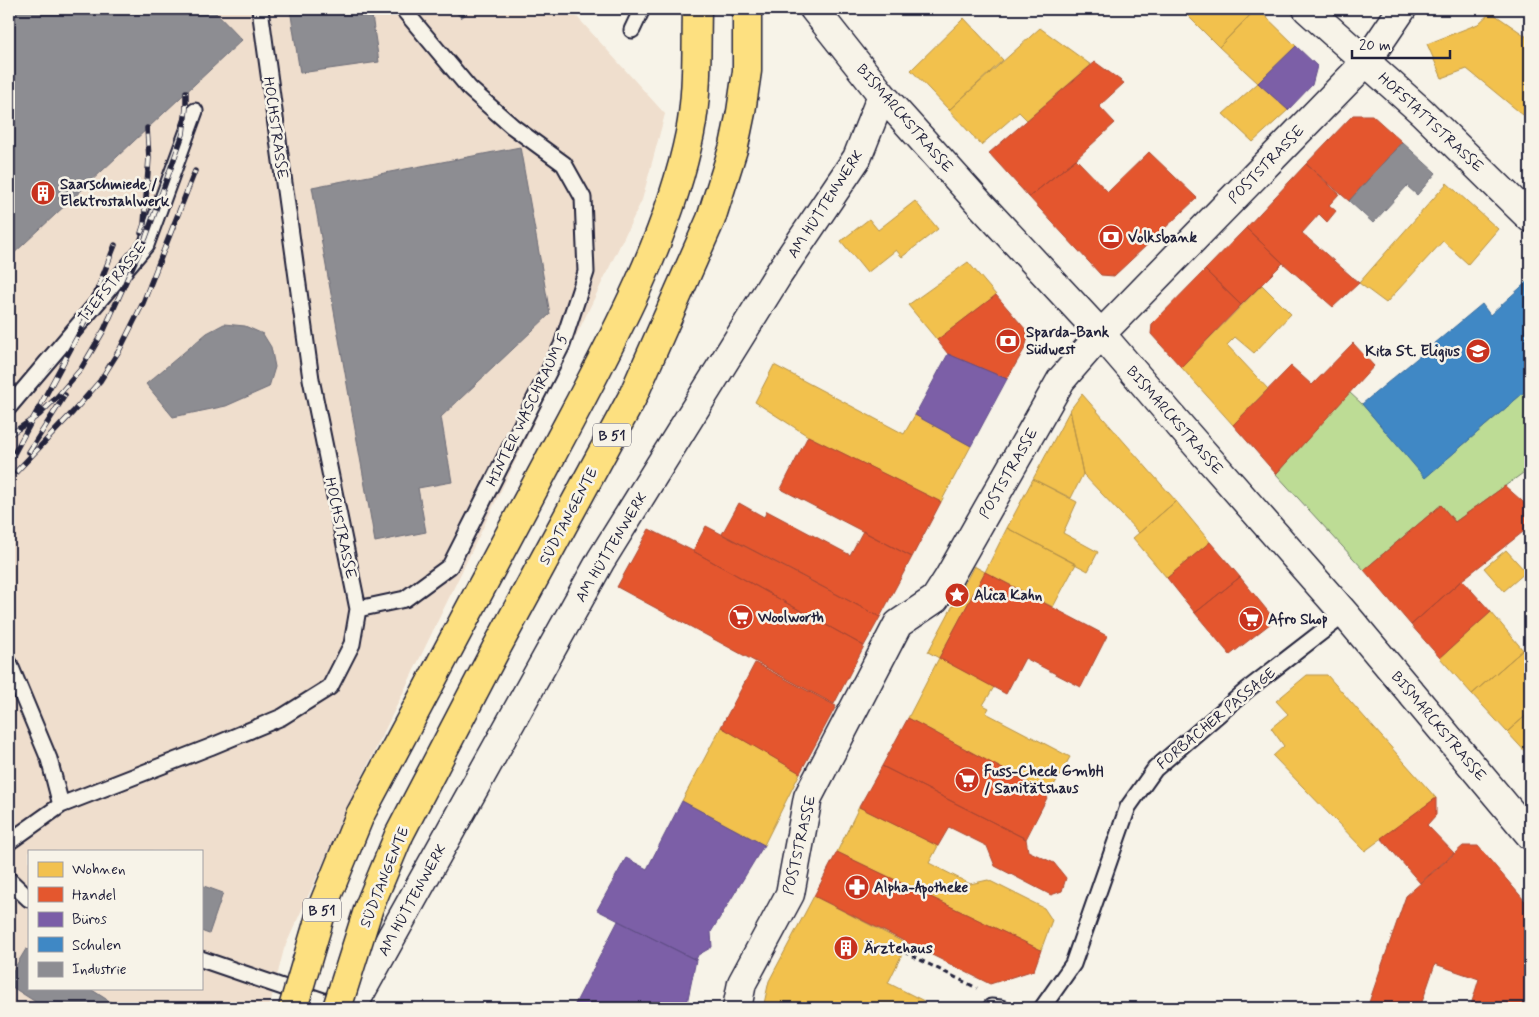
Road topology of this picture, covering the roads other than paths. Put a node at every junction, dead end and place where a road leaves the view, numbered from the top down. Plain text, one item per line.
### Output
1 (260, 9) edge
2 (403, 9) edge
3 (642, 9) edge
4 (697, 9) edge
5 (747, 9) edge
6 (814, 9) edge
7 (1306, 9) edge
8 (1402, 9) edge
9 (632, 30) dead end
10 (1366, 62) junction
11 (882, 95) junction
12 (195, 111) dead end
13 (1530, 218) edge
14 (1101, 334) junction
15 (9, 407) edge
16 (358, 609) junction
17 (1345, 614) junction
18 (9, 663) edge
19 (61, 804) junction
20 (1530, 834) edge
21 (9, 842) edge
22 (9, 880) edge
23 (28, 898) edge
24 (202, 959) edge
25 (292, 1008) edge
26 (337, 1008) edge
27 (345, 1008) edge
28 (352, 1008) edge
29 (736, 1008) edge
30 (1042, 1008) edge

1 - 16 lane, HOCHSTRASSE
2 - 16 lane, HINTER WASCHRAUM 5
3 - 9 lane
4 - 25 main road, B 51, bridge
5 - 26 main road, SÜDTANGENTE / B 51, bridge
6 - 11 main road, BISMARCKSTRASSE
7 - 10 main road, HOFSTATTSTRASSE
8 - 10 main road, POSTSTRASSE
10 - 13 main road, HOFSTATTSTRASSE
10 - 14 main road, POSTSTRASSE
11 - 14 main road, BISMARCKSTRASSE
11 - 28 main road, AM HÜTTENWERK
12 - 15 lane, TIEFSTRASSE
14 - 17 main road, BISMARCKSTRASSE
14 - 29 main road, POSTSTRASSE
16 - 19 lane, HOCHSTRASSE
17 - 20 main road, BISMARCKSTRASSE
17 - 30 lane, FORBACHER PASSAGE
18 - 19 lane
19 - 21 lane, HOCHSTRASSE
22 - 23 lane
24 - 27 lane

